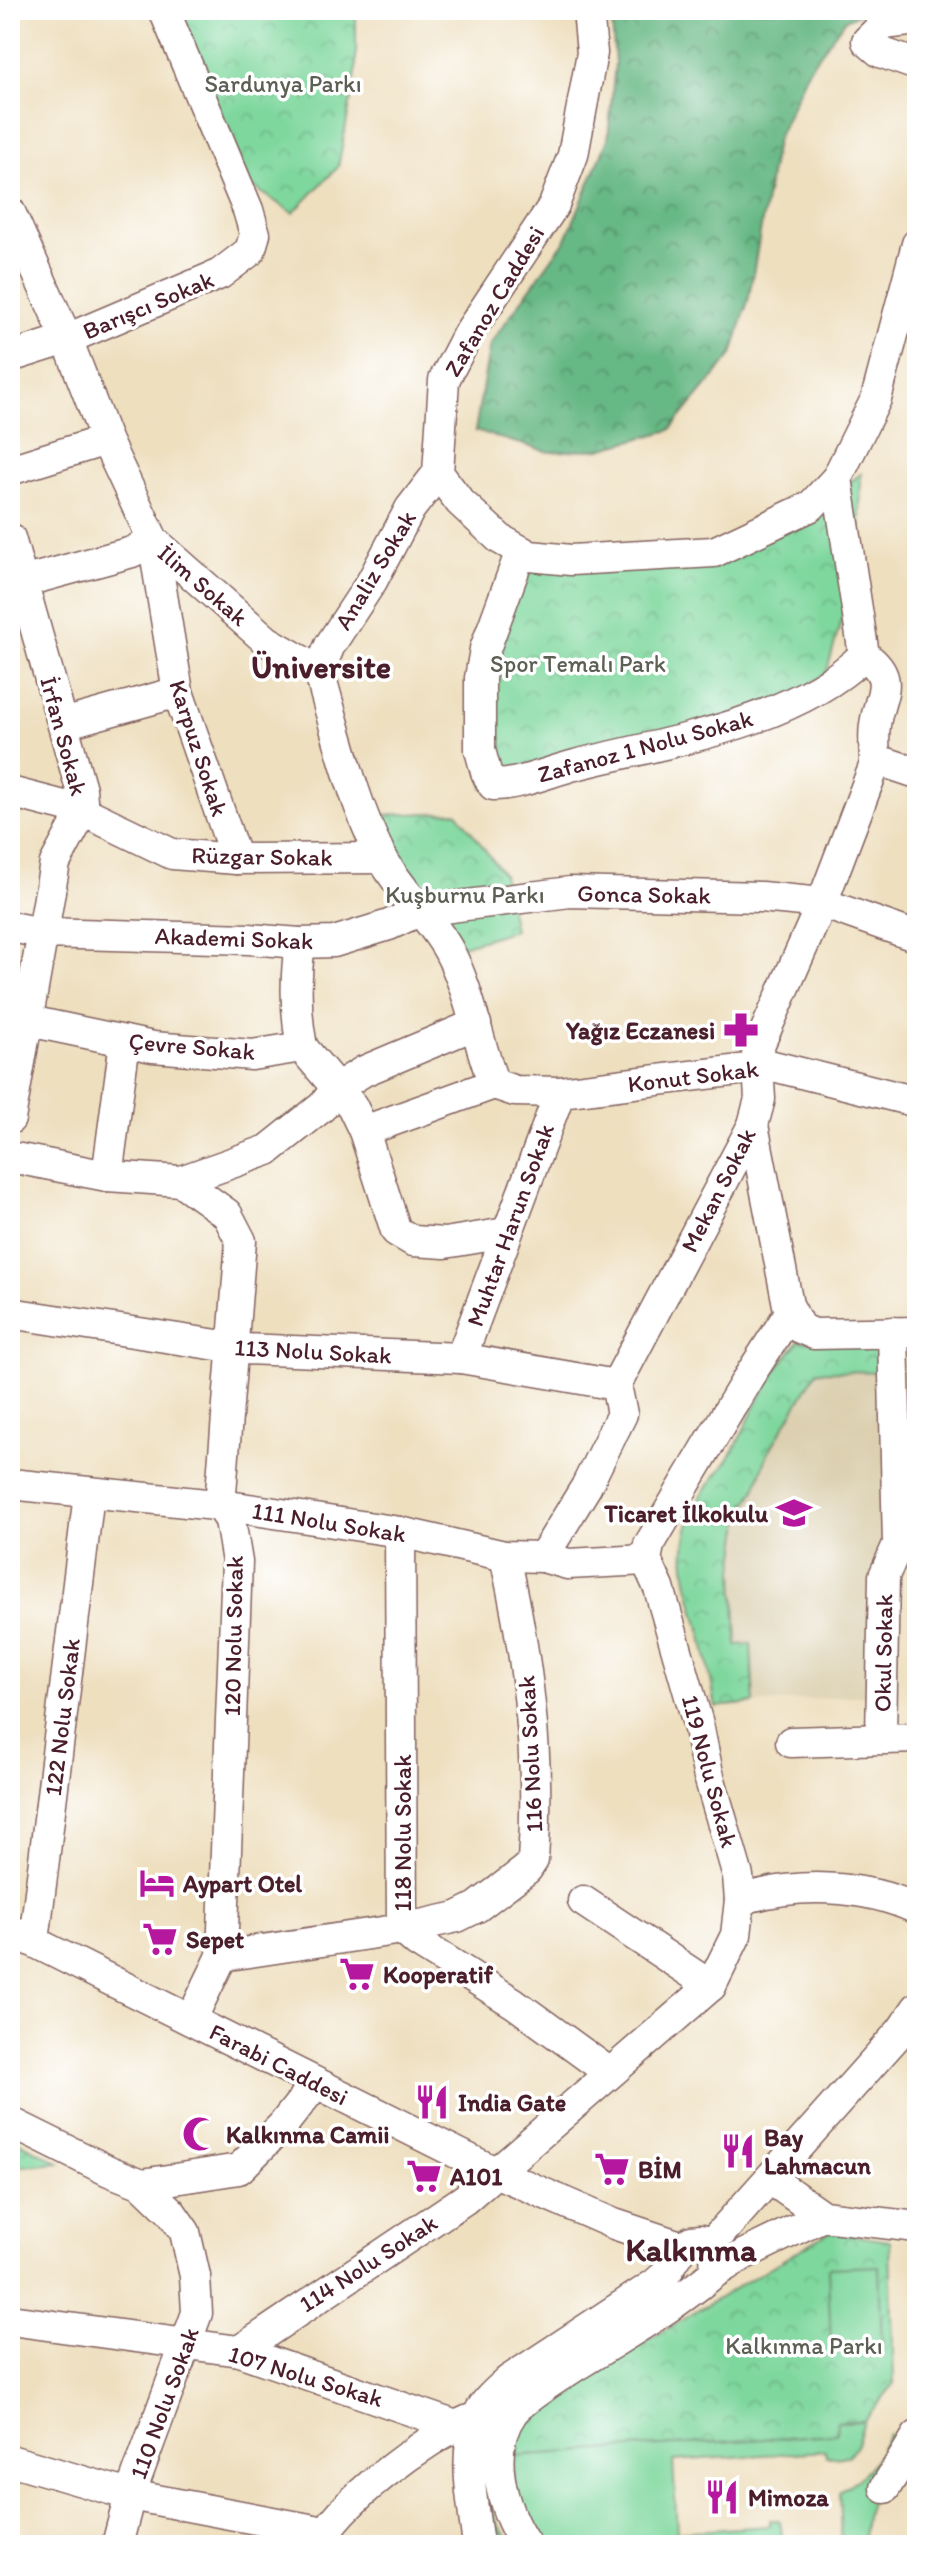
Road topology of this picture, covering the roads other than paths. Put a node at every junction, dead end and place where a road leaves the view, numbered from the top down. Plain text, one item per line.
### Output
1 (164, 10) edge
2 (588, 10) edge
3 (917, 20) edge
4 (917, 65) edge
5 (10, 212) edge
6 (17, 244) edge
7 (917, 244) edge
8 (67, 339) junction
9 (10, 357) edge
10 (106, 440) junction
11 (10, 470) edge
12 (438, 473) junction
13 (837, 478) junction
14 (10, 538) edge
15 (153, 540) junction
16 (521, 551) junction
17 (22, 582) junction
18 (864, 655) junction
19 (319, 671) junction
20 (178, 692) junction
21 (63, 724) junction
22 (875, 764) junction
23 (917, 773) edge
24 (10, 792) edge
25 (83, 811) junction
26 (382, 858) junction
27 (236, 859) junction
28 (822, 903) junction
29 (419, 911) junction
30 (10, 927) edge
31 (44, 933) junction
32 (917, 937) edge
33 (300, 943) junction
34 (29, 1021) junction
35 (476, 1024) junction
36 (125, 1041) junction
37 (302, 1047) junction
38 (16, 1060) edge
39 (758, 1067) junction
40 (494, 1084) junction
41 (338, 1087) junction
42 (560, 1092) junction
43 (917, 1102) edge
44 (10, 1119) edge
45 (753, 1125) junction
46 (364, 1131) junction
47 (10, 1157) edge
48 (107, 1176) junction
49 (181, 1181) junction
50 (506, 1233) junction
51 (791, 1311) junction
52 (10, 1313) edge
53 (905, 1332) edge
54 (230, 1347) junction
55 (461, 1358) junction
56 (616, 1385) junction
57 (10, 1484) edge
58 (89, 1494) junction
59 (220, 1505) junction
60 (400, 1532) junction
61 (908, 1543) edge
62 (505, 1556) junction
63 (543, 1557) junction
64 (646, 1560) junction
65 (881, 1737) junction
66 (917, 1738) edge
67 (791, 1742) dead end
68 (740, 1900) junction
69 (583, 1901) dead end
70 (917, 1909) edge
71 (402, 1929) junction
72 (22, 1935) edge
73 (222, 1956) junction
74 (711, 1986) junction
75 (917, 2008) edge
76 (191, 2020) junction
77 (610, 2073) junction
78 (316, 2083) junction
79 (10, 2122) edge
80 (495, 2172) junction
81 (770, 2179) junction
82 (142, 2184) junction
83 (823, 2216) junction
84 (917, 2227) edge
85 (702, 2255) junction
86 (10, 2320) edge
87 (186, 2346) junction
88 (239, 2351) junction
89 (467, 2421) junction
90 (917, 2436) edge
91 (10, 2460) edge
92 (885, 2488) dead end
93 (130, 2495) junction
94 (322, 2538) edge
95 (117, 2545) edge
96 (478, 2545) edge
97 (526, 2545) edge

1 - 8 street, Barışcı Sokak
2 - 12 street, Zafanoz Caddesi
3 - 4 street
5 - 6 street, İlim Sokak
6 - 8 street, İlim Sokak
7 - 13 street
8 - 9 street
8 - 10 street, İlim Sokak
10 - 11 street
10 - 15 street, İlim Sokak
12 - 16 street
12 - 19 street, Analiz Sokak
13 - 16 street
13 - 18 street
14 - 17 street, İrfan Sokak
15 - 17 street
15 - 19 street, İlim Sokak
15 - 20 street, Karpuz Sokak
16 - 18 street, Zafanoz 1 Nolu Sokak
17 - 21 street, İrfan Sokak
18 - 22 street
19 - 26 street
20 - 21 street
20 - 27 street, Karpuz Sokak
21 - 25 street, İrfan Sokak
22 - 23 street
22 - 28 street, Mekan Sokak
24 - 25 street, Rüzgar Sokak
25 - 27 street, Rüzgar Sokak
25 - 31 street, İrfan Sokak
26 - 27 street, Rüzgar Sokak
26 - 29 street
28 - 29 street, Gonca Sokak
28 - 32 street, Gonca Sokak
28 - 39 street, Mekan Sokak
29 - 33 street, Akademi Sokak
29 - 35 street
30 - 31 street, Akademi Sokak
31 - 33 street, Akademi Sokak
31 - 34 street, İrfan Sokak
33 - 37 street
34 - 36 street, Çevre Sokak
34 - 38 street, İrfan Sokak
35 - 40 street
35 - 41 street
36 - 37 street, Çevre Sokak
36 - 48 street
37 - 41 street
38 - 44 street, İrfan Sokak
39 - 42 street, Konut Sokak
39 - 43 street, Konut Sokak
39 - 45 street, Mekan Sokak
40 - 42 street
40 - 46 street
41 - 46 street
41 - 49 street
42 - 50 street, Muhtar Harun Sokak
45 - 51 street
45 - 56 street, Mekan Sokak
46 - 50 street
47 - 48 street
48 - 49 street
49 - 54 street, 120 Nolu Sokak
50 - 55 street, Muhtar Harun Sokak
51 - 53 street
51 - 64 street
52 - 54 street, 113 Nolu Sokak
53 - 61 street, Okul Sokak
54 - 55 street, 113 Nolu Sokak
54 - 59 street, 120 Nolu Sokak
55 - 56 street, 113 Nolu Sokak
56 - 63 street
57 - 58 street, 111 Nolu Sokak
58 - 59 street, 111 Nolu Sokak
58 - 72 street, 122 Nolu Sokak
59 - 60 street, 111 Nolu Sokak
59 - 73 street, 120 Nolu Sokak
60 - 62 street, 111 Nolu Sokak
60 - 71 street, 118 Nolu Sokak
61 - 65 street, Okul Sokak
62 - 63 street, 111 Nolu Sokak
62 - 71 street, 116 Nolu Sokak
63 - 64 street, 111 Nolu Sokak
64 - 68 street, 119 Nolu Sokak
65 - 66 street
65 - 67 street
68 - 70 street
68 - 74 street, 119 Nolu Sokak
69 - 74 street
71 - 73 street, 116 Nolu Sokak
71 - 77 street, 118 Nolu Sokak
72 - 76 street, Farabi Caddesi
73 - 76 street, 120 Nolu Sokak
74 - 77 street, 119 Nolu Sokak
75 - 81 street
76 - 78 street, Farabi Caddesi
77 - 80 street, 119 Nolu Sokak
78 - 80 street, Farabi Caddesi
78 - 82 street
79 - 82 street, 110 Nolu Sokak
80 - 85 street, Farabi Caddesi
80 - 88 street, 114 Nolu Sokak
81 - 83 street
81 - 85 street
82 - 87 street, 110 Nolu Sokak
83 - 84 street
83 - 85 street
85 - 89 street
85 - 97 street
86 - 87 street, 107 Nolu Sokak
87 - 88 street, 107 Nolu Sokak
87 - 93 street, 110 Nolu Sokak
88 - 89 street, 107 Nolu Sokak
89 - 94 street
89 - 96 street
90 - 92 street
91 - 93 street
93 - 94 street
93 - 95 street, 110 Nolu Sokak

